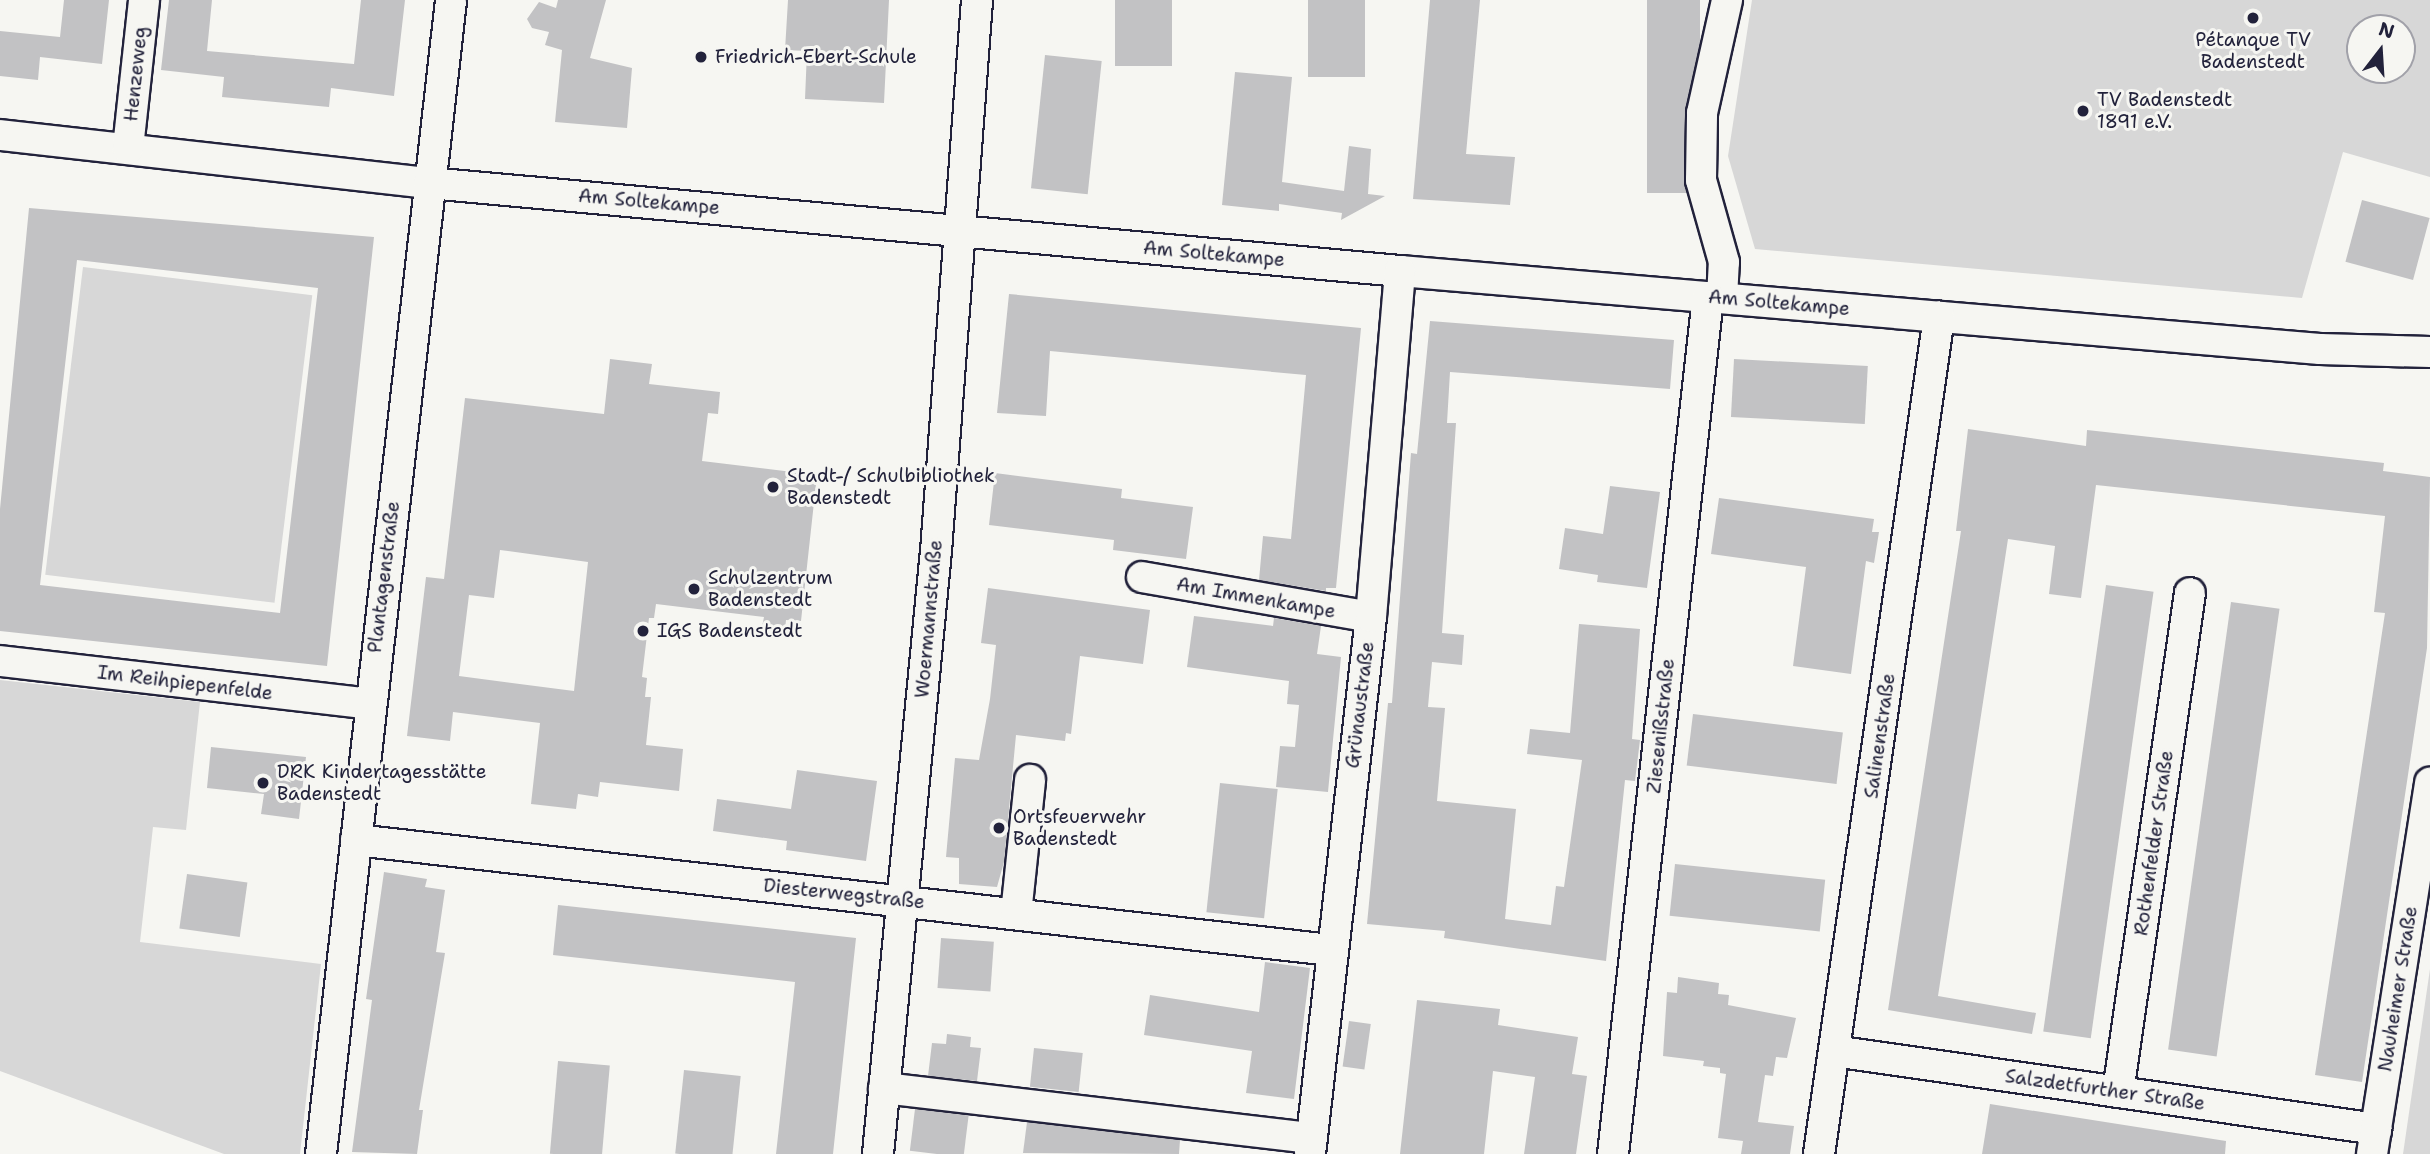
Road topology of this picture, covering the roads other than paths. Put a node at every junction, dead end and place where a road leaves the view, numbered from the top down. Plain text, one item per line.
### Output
1 (144, 0) edge
2 (451, 0) edge
3 (977, 0) edge
4 (1727, 0) edge
5 (0, 135) edge
6 (128, 148) junction
7 (429, 183) junction
8 (961, 231) junction
9 (1400, 271) junction
10 (1715, 298) junction
11 (1939, 317) junction
12 (2430, 352) edge
13 (1142, 577) dead end
14 (2190, 593) dead end
15 (1371, 618) junction
16 (0, 662) edge
17 (369, 704) junction
18 (1030, 780) dead end
19 (2430, 783) edge
20 (356, 840) junction
21 (902, 900) junction
22 (1016, 914) junction
23 (1331, 950) junction
24 (1834, 1051) junction
25 (884, 1088) junction
26 (2118, 1092) junction
27 (2374, 1141) edge
28 (1310, 1146) edge
29 (321, 1154) edge
30 (878, 1154) edge
31 (1613, 1154) edge
32 (1819, 1154) edge

1 - 6 street, Henzeweg
2 - 7 street, Plantagenstraße
3 - 8 street, Woermannstraße
4 - 10 street, Ziesenißstraße
5 - 6 street, Am Soltekampe
6 - 7 street, Am Soltekampe
7 - 8 street, Am Soltekampe
7 - 17 street, Plantagenstraße
8 - 9 street, Am Soltekampe
8 - 21 street, Woermannstraße
9 - 10 street, Am Soltekampe
9 - 15 street, Grünaustraße
10 - 11 street, Am Soltekampe
10 - 31 street, Ziesenißstraße
11 - 12 street, Am Soltekampe
11 - 24 street, Salinenstraße
13 - 15 street, Am Immenkampe
14 - 26 street, Rothenfelder Straße
15 - 23 street, Grünaustraße
16 - 17 street, Im Reihpiepenfelde
17 - 20 street, Plantagenstraße
18 - 22 street
19 - 27 street, Nauheimer Straße
20 - 21 street, Diesterwegstraße
20 - 29 street, Plantagenstraße
21 - 22 street, Diesterwegstraße
21 - 25 street, Woermannstraße
22 - 23 street, Diesterwegstraße
23 - 28 street, Grünaustraße
24 - 26 street, Salzdetfurther Straße
24 - 32 street, Salinenstraße
25 - 28 street, Grünaustraße
25 - 30 street, Woermannstraße
26 - 27 street, Salzdetfurther Straße

